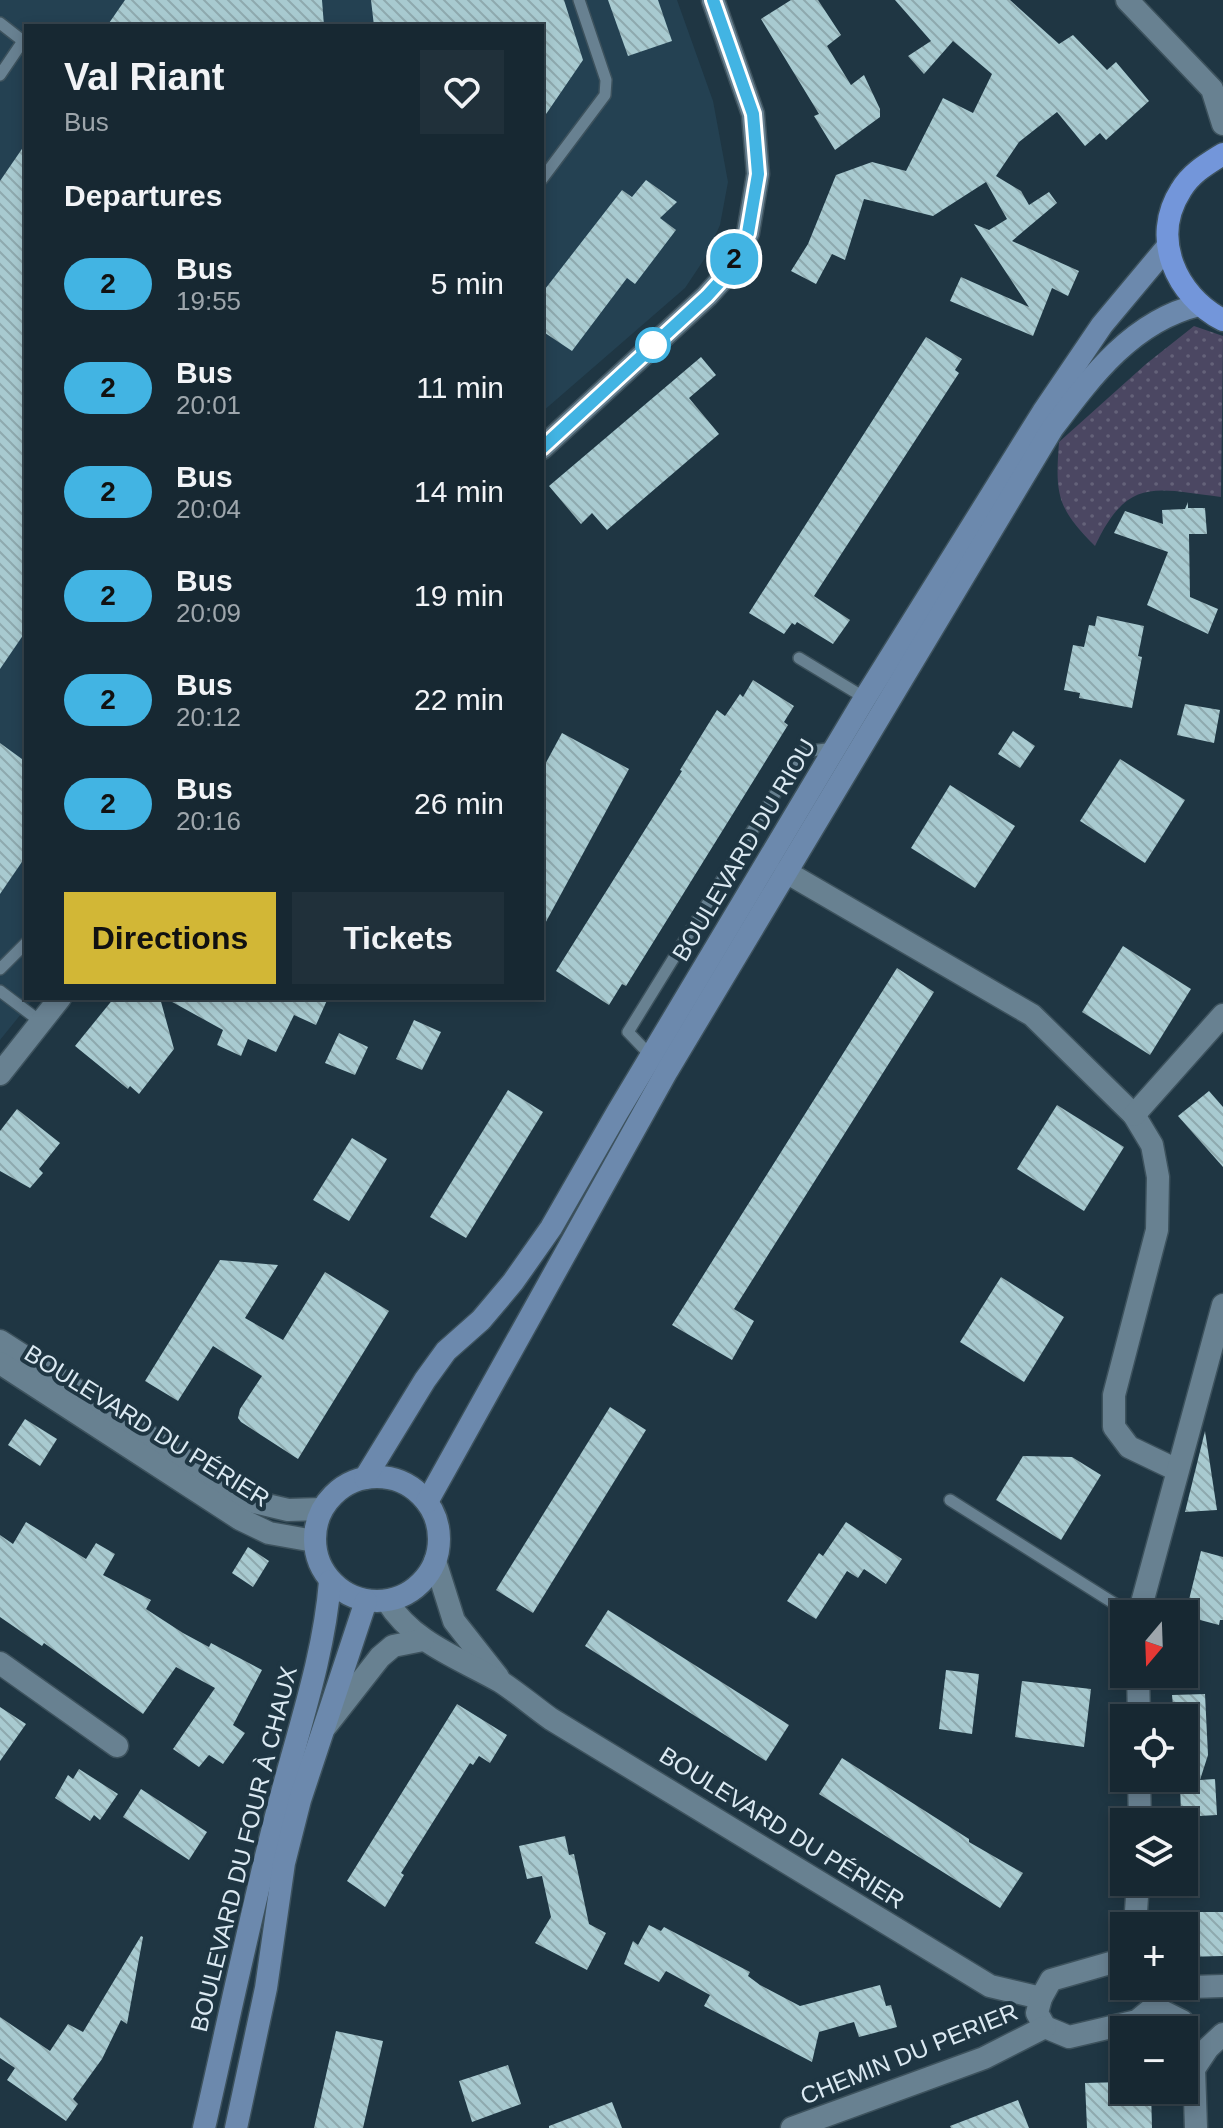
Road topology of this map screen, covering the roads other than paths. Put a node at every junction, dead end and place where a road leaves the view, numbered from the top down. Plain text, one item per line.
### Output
1 (579, 0) edge
2 (713, 0) edge
3 (1127, 0) edge
4 (0, 23) edge
5 (0, 75) edge
6 (1223, 124) edge
7 (1223, 154) edge
8 (544, 176) edge
9 (1168, 246) junction
10 (1199, 305) junction
11 (1223, 320) edge
12 (544, 446) edge
13 (799, 658) dead end
14 (865, 698) junction
15 (836, 748) junction
16 (786, 872) junction
17 (24, 945) edge
18 (0, 969) edge
19 (0, 991) edge
20 (58, 1000) edge
21 (1223, 1015) edge
22 (41, 1022) junction
23 (651, 1056) junction
24 (0, 1074) edge
25 (1134, 1115) junction
26 (1223, 1305) edge
27 (0, 1341) edge
28 (0, 1363) edge
29 (1177, 1470) junction
30 (365, 1478) junction
31 (950, 1500) dead end
32 (427, 1502) junction
33 (322, 1509) junction
34 (314, 1541) junction
35 (435, 1561) junction
36 (330, 1581) junction
37 (1143, 1600) edge
38 (376, 1601) junction
39 (1110, 1601) edge
40 (423, 1640) junction
41 (0, 1663) edge
42 (504, 1684) junction
43 (325, 1727) junction
44 (117, 1746) dead end
45 (1110, 1963) edge
46 (1223, 1986) edge
47 (1041, 1998) junction
48 (1153, 2006) edge
49 (1172, 2016) edge
50 (1045, 2027) junction
51 (1223, 2034) edge
52 (1198, 2056) edge
53 (1193, 2104) edge
54 (204, 2128) edge
55 (236, 2128) edge
56 (792, 2128) edge
57 (1196, 2128) edge

1 - 8 lane
2 - 12 street
3 - 6 street
4 - 5 lane
7 - 9 highway
9 - 10 highway
9 - 14 main road, BOULEVARD DU RIOU
10 - 11 highway
10 - 16 main road, BOULEVARD DU RIOU
13 - 14 lane
14 - 15 main road, BOULEVARD DU RIOU
15 - 23 main road, BOULEVARD DU RIOU
15 - 23 lane
16 - 25 street
16 - 32 main road, BOULEVARD DU RIOU
17 - 18 lane
19 - 22 lane
20 - 22 street
21 - 25 street
22 - 24 street
23 - 30 main road, BOULEVARD DU RIOU
25 - 29 street
26 - 29 street
27 - 33 street, BOULEVARD DU PÉRIER
28 - 34 street, BOULEVARD DU PÉRIER
29 - 37 street
30 - 32 main road
30 - 33 main road
31 - 39 lane
32 - 35 main road
33 - 34 main road
34 - 36 main road
35 - 38 main road
35 - 42 street
36 - 38 main road
36 - 54 main road, BOULEVARD DU FOUR À CHAUX
38 - 40 street
38 - 43 main road, BOULEVARD DU FOUR À CHAUX
40 - 42 street
40 - 43 street
41 - 44 street
42 - 47 street, BOULEVARD DU PÉRIER
43 - 55 main road, BOULEVARD DU FOUR À CHAUX
45 - 47 street
46 - 48 street
47 - 50 street
48 - 49 street
48 - 50 street
50 - 56 street, CHEMIN DU PERIER
51 - 52 street
53 - 57 street

